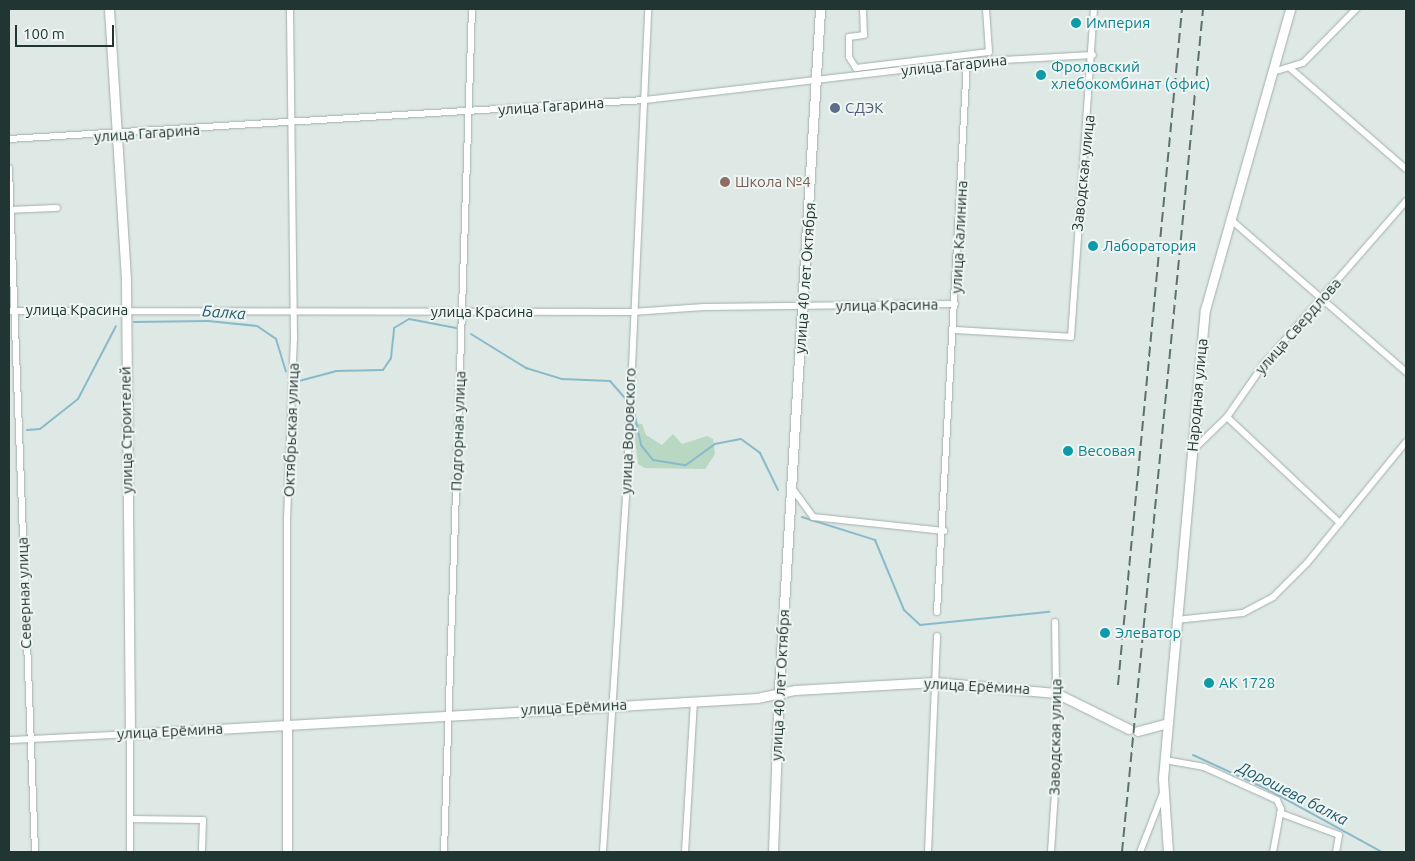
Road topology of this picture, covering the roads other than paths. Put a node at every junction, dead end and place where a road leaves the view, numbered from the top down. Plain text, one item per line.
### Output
1 (109, 9) edge
2 (290, 9) edge
3 (472, 9) edge
4 (648, 9) edge
5 (820, 9) edge
6 (863, 9) edge
7 (986, 9) edge
8 (1094, 9) edge
9 (1290, 9) edge
10 (1356, 9) edge
11 (1093, 55) junction
12 (966, 62) junction
13 (1291, 69) junction
14 (1273, 72) junction
15 (818, 81) junction
16 (645, 100) junction
17 (470, 111) junction
18 (291, 123) junction
19 (116, 136) junction
20 (9, 139) edge
21 (9, 168) edge
22 (1406, 169) edge
23 (1406, 201) edge
24 (57, 208) dead end
25 (10, 210) edge
26 (1230, 218) junction
27 (10, 244) edge
28 (1322, 297) junction
29 (956, 304) junction
30 (804, 307) junction
31 (124, 310) junction
32 (11, 311) edge
33 (463, 312) junction
34 (632, 312) junction
35 (294, 314) junction
36 (954, 330) junction
37 (1406, 372) edge
38 (1227, 417) junction
39 (1406, 442) edge
40 (1192, 451) junction
41 (792, 487) junction
42 (1340, 523) junction
43 (944, 531) junction
44 (937, 612) dead end
45 (1176, 620) junction
46 (1055, 622) dead end
47 (937, 636) dead end
48 (935, 682) junction
49 (1056, 693) junction
50 (779, 694) junction
51 (694, 701) junction
52 (613, 705) junction
53 (446, 715) junction
54 (1168, 723) junction
55 (286, 725) junction
56 (130, 734) junction
57 (31, 738) junction
58 (9, 740) edge
59 (1165, 760) junction
60 (1163, 792) junction
61 (1280, 813) junction
62 (130, 818) junction
63 (35, 852) edge
64 (130, 852) edge
65 (202, 852) edge
66 (288, 852) edge
67 (444, 852) edge
68 (602, 852) edge
69 (685, 852) edge
70 (774, 852) edge
71 (928, 852) edge
72 (1051, 852) edge
73 (1140, 852) edge
74 (1168, 852) edge
75 (1273, 852) edge
76 (1336, 852) edge

1 - 19 street, улица Строителей
2 - 18 street, Октябрьская улица
3 - 17 street, Подгорная улица
4 - 16 street, улица Воровского
5 - 15 street, улица 40 лет Октября
6 - 7 street
8 - 11 street, Заводская улица
9 - 14 street, Народная улица
10 - 13 street
11 - 12 street, улица Гагарина
11 - 36 street, Заводская улица
12 - 15 street, улица Гагарина
12 - 29 street, улица Калинина
13 - 14 street
13 - 22 street
14 - 26 street, Народная улица
15 - 16 street, улица Гагарина
15 - 30 street, улица 40 лет Октября
16 - 17 street, улица Гагарина
16 - 34 street, улица Воровского
17 - 18 street, улица Гагарина
17 - 33 street, Подгорная улица
18 - 19 street, улица Гагарина
18 - 35 street, Октябрьская улица
19 - 20 street, улица Гагарина
19 - 31 street, улица Строителей
21 - 25 street, Северная улица
23 - 28 street, улица Свердлова
24 - 25 street
25 - 27 street, Северная улица
26 - 28 street
26 - 40 street, Народная улица
27 - 32 street, Северная улица
28 - 37 street
28 - 38 street, улица Свердлова
29 - 30 street, улица Красина
29 - 36 street, улица Калинина
30 - 34 street, улица Красина
30 - 41 street, улица 40 лет Октября
31 - 32 street, улица Красина
31 - 35 street, улица Красина
31 - 56 street, улица Строителей
32 - 57 street, Северная улица
33 - 34 street, улица Красина
33 - 35 street, улица Красина
33 - 53 street, Подгорная улица
34 - 52 street, улица Воровского
35 - 55 street, Октябрьская улица
36 - 43 street, улица Калинина
38 - 40 street, улица Свердлова
38 - 42 street
39 - 42 street
40 - 45 street, Народная улица
41 - 43 street
41 - 50 street, улица 40 лет Октября
42 - 45 street
43 - 44 street, улица Калинина
45 - 54 street, Народная улица
46 - 49 street, Заводская улица
47 - 48 street
48 - 49 street, улица Ерёмина
48 - 50 street, улица Ерёмина
48 - 71 street
49 - 54 street, улица Ерёмина
49 - 72 street, Заводская улица
50 - 51 street, улица Ерёмина
50 - 70 street, улица 40 лет Октября
51 - 52 street, улица Ерёмина
51 - 69 street
52 - 53 street, улица Ерёмина
52 - 68 street, улица Воровского
53 - 55 street, улица Ерёмина
53 - 67 street, Подгорная улица
54 - 59 street, Народная улица
55 - 56 street, улица Ерёмина
55 - 66 street, Октябрьская улица
56 - 57 street, улица Ерёмина
56 - 62 street, улица Строителей
57 - 58 street, улица Ерёмина
57 - 63 street, Северная улица
59 - 60 street, Народная улица
59 - 61 street
60 - 73 street, Народная улица
60 - 74 street, Народная улица
61 - 75 street
61 - 76 street
62 - 64 street, улица Строителей
62 - 65 street

